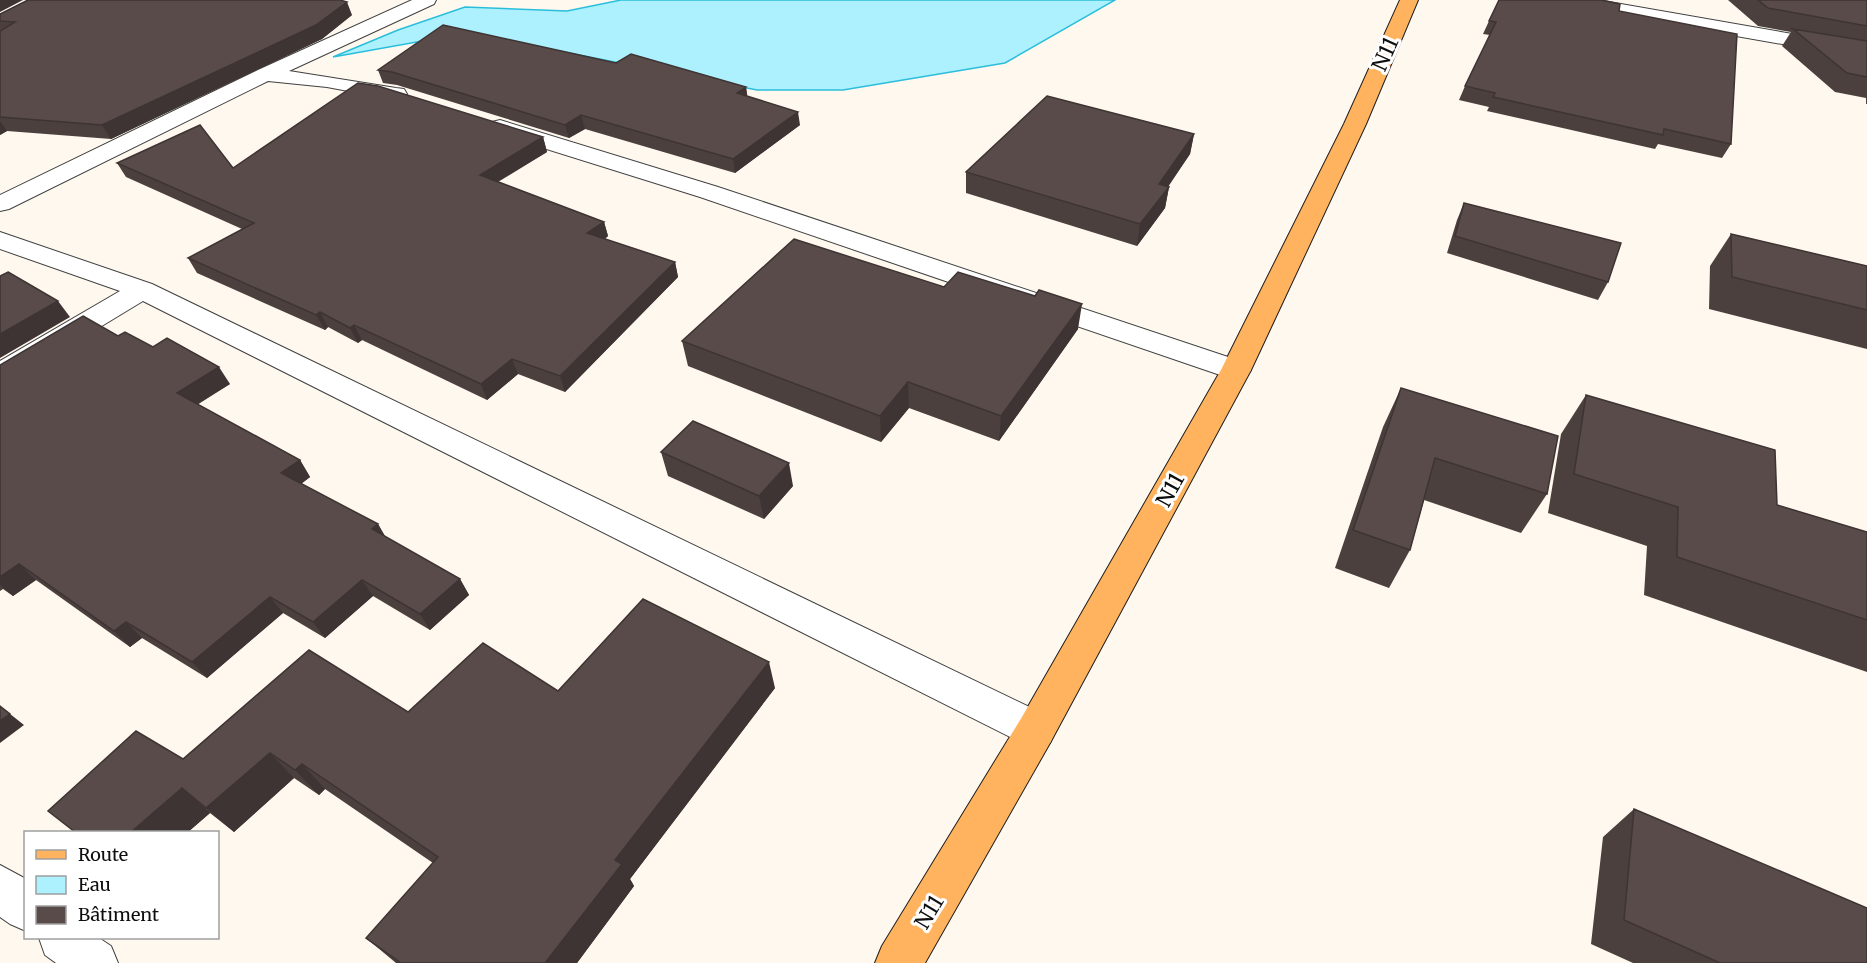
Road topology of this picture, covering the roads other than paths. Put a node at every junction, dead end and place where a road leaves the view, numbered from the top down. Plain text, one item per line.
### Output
1 (427, 0) edge
2 (1409, 0) edge
3 (1566, 0) edge
4 (1867, 53) edge
5 (265, 75) junction
6 (421, 102) edge
7 (477, 120) edge
8 (0, 204) edge
9 (0, 240) edge
10 (142, 290) junction
11 (1236, 370) junction
12 (0, 374) edge
13 (1036, 730) junction
14 (0, 888) edge
15 (24, 906) edge
16 (63, 939) edge
17 (94, 963) edge
18 (898, 963) edge

1 - 5 street
2 - 11 main road, N11
3 - 4 street
5 - 6 street
5 - 8 street
7 - 11 street
9 - 10 street
10 - 12 street
10 - 13 street
11 - 13 main road, N11
13 - 18 main road, N11
14 - 15 street
16 - 17 street

